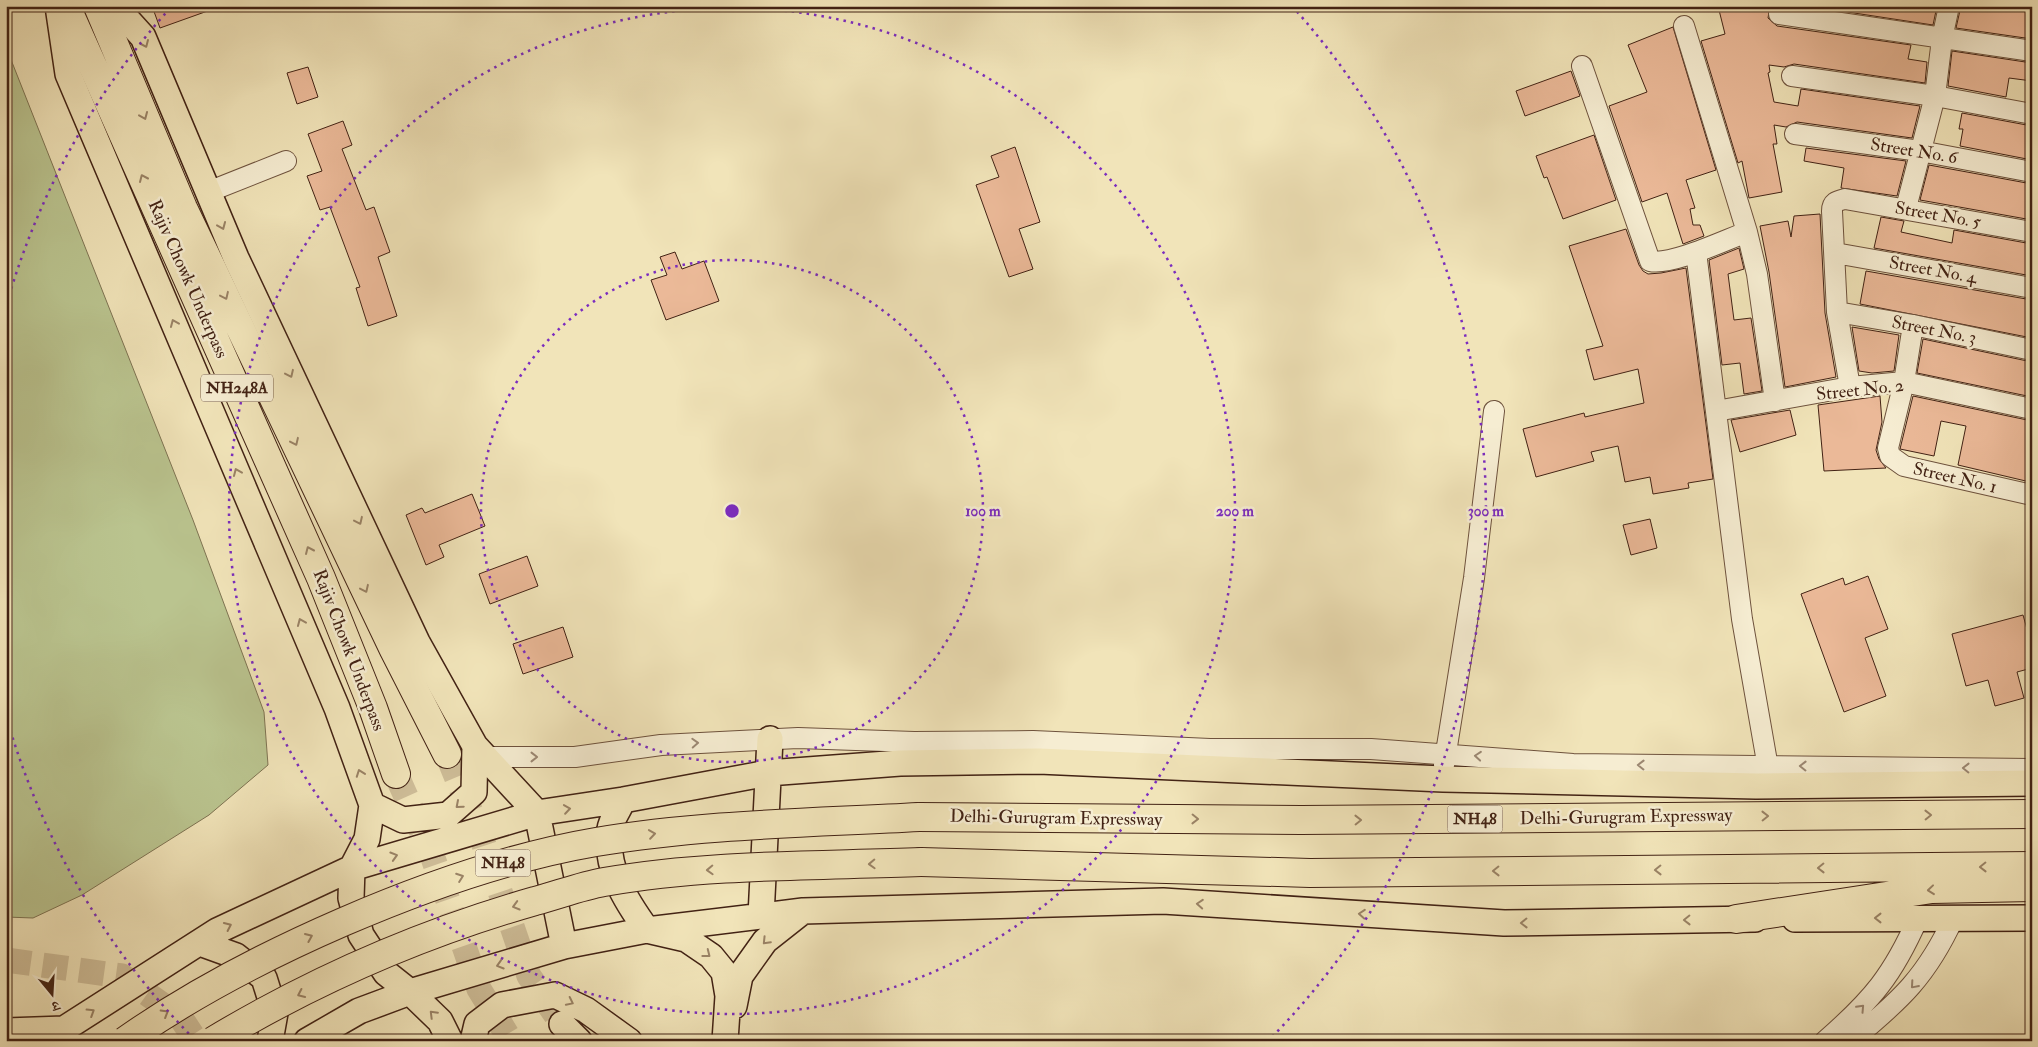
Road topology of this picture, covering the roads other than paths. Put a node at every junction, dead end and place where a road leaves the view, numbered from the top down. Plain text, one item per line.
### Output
1 (58, 6) edge
2 (66, 6) edge
3 (98, 6) edge
4 (115, 6) edge
5 (1950, 6) edge
6 (1779, 14) dead end
7 (1684, 26) dead end
8 (1942, 39) junction
9 (2032, 52) edge
10 (1582, 66) dead end
11 (1792, 76) dead end
12 (1934, 96) junction
13 (2032, 114) edge
14 (1795, 134) dead end
15 (1920, 151) junction
16 (286, 160) dead end
17 (2032, 172) edge
18 (208, 192) junction
19 (1906, 208) junction
20 (1747, 232) junction
21 (2032, 232) edge
22 (1696, 252) junction
23 (1835, 253) junction
24 (2032, 288) edge
25 (1837, 312) junction
26 (1913, 325) junction
27 (2032, 350) edge
28 (1904, 382) junction
29 (1850, 387) junction
30 (1775, 401) junction
31 (2032, 408) edge
32 (1494, 411) dead end
33 (1716, 411) junction
34 (2032, 495) edge
35 (770, 739) junction
36 (480, 751) junction
37 (1444, 753) junction
38 (447, 754) tunnel mouth
39 (2032, 769) edge
40 (768, 773) junction
41 (396, 774) tunnel mouth
42 (1770, 776) junction
43 (1443, 779) junction
44 (2032, 783) edge
45 (623, 800) junction
46 (372, 805) junction
47 (537, 813) junction
48 (2032, 814) edge
49 (2032, 866) edge
50 (352, 868) junction
51 (2032, 887) edge
52 (803, 911) junction
53 (761, 916) junction
54 (1954, 917) junction
55 (1918, 918) junction
56 (2032, 918) edge
57 (1736, 919) junction
58 (646, 930) junction
59 (200, 943) junction
60 (564, 946) junction
61 (410, 992) junction
62 (6, 1031) edge
63 (58, 1035) edge
64 (125, 1041) edge
65 (213, 1041) edge
66 (270, 1041) edge
67 (307, 1041) edge
68 (450, 1041) edge
69 (473, 1041) edge
70 (629, 1041) edge
71 (726, 1041) edge
72 (1825, 1041) edge
73 (1851, 1041) edge

46 -> 1 main road
41 -> 2 highway, Rajiv Chowk Underpass / NH248A
3 -> 38 highway, Rajiv Chowk Underpass / NH248A
4 -> 18 main road
5 - 8 street
6 - 8 street
7 - 20 street
8 - 9 street
8 - 12 street
10 - 22 street
11 - 12 street
12 - 13 street
12 - 15 street
14 - 15 street, Street No. 6
15 - 17 street, Street No. 6
15 - 19 street
16 - 18 street
18 -> 36 main road
19 - 21 street, Street No. 5
19 - 23 street, Street No. 5
20 - 22 street
20 - 30 street
22 - 33 street
23 - 24 street, Street No. 4
23 - 25 street
25 - 26 street, Street No. 3
25 - 29 street
26 - 27 street, Street No. 3
26 - 28 street
28 - 29 street, Street No. 2
28 - 31 street, Street No. 2
28 - 34 street, Street No. 1
29 - 30 street, Street No. 2
30 - 33 street, Street No. 2
32 - 37 street
33 - 42 street
36 -> 35 street
35 - 37 street
35 - 40 main road
36 -> 46 main road
36 - 47 main road
42 -> 37 street
37 - 43 street
39 -> 42 street
40 - 43 main road
40 - 45 main road
40 - 53 main road
42 - 43 main road
42 - 44 main road
47 -> 45 main road
45 - 58 main road
46 - 50 main road
50 -> 47 main road
47 - 60 main road
64 -> 48 highway, Delhi-Gurugram Expressway / NH48, bridge
49 -> 65 highway, NH48, bridge
59 -> 50 main road
50 - 61 main road
51 -> 57 highway
52 - 53 main road
57 -> 52 main road
52 -> 71 main road
53 - 58 main road
54 - 55 main road
54 - 56 main road
54 -> 73 street
55 -> 57 main road
72 -> 55 street
58 - 60 main road
58 -> 71 main road
63 -> 59 main road
59 - 66 main road
60 -> 61 main road
61 - 67 main road
68 -> 61 main road
62 - 63 main road
69 -> 70 main road

